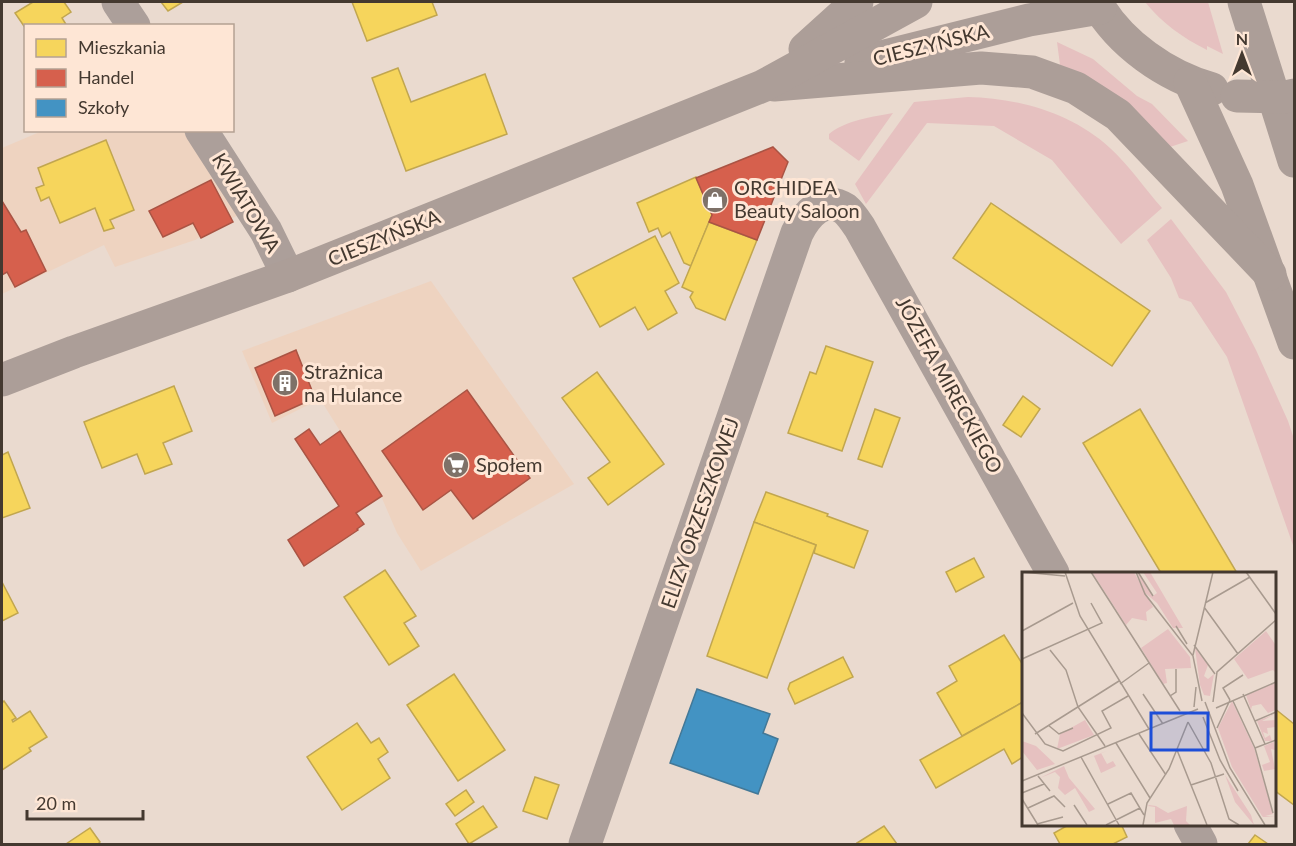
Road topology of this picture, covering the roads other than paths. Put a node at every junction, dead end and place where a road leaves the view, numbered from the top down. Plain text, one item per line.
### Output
1 (118, 2) edge
2 (857, 2) edge
3 (916, 2) edge
4 (1244, 2) edge
5 (1098, 5) edge
6 (133, 24) edge
7 (1190, 82) junction
8 (764, 86) junction
9 (1294, 95) edge
10 (202, 132) edge
11 (1294, 161) edge
12 (837, 205) joint
13 (1270, 274) junction
14 (288, 276) junction
15 (1294, 343) edge
16 (2, 380) edge
17 (1052, 572) edge
18 (1191, 825) edge
19 (587, 843) edge
20 (1201, 844) edge

1 - 6 street
2 - 8 main road
3 - 8 main road, CIESZYŃSKA
4 - 11 main road
5 - 7 main road
5 - 8 main road, CIESZYŃSKA
7 - 9 main road, bridge
7 - 13 main road
8 - 13 main road
8 - 14 main road, CIESZYŃSKA
10 - 14 street, KWIATOWA
12 - 17 street, JÓZEFA MIRECKIEGO
12 - 19 street, ELIZY ORZESZKOWEJ
13 - 15 main road
14 - 16 main road, CIESZYŃSKA
18 - 20 street

